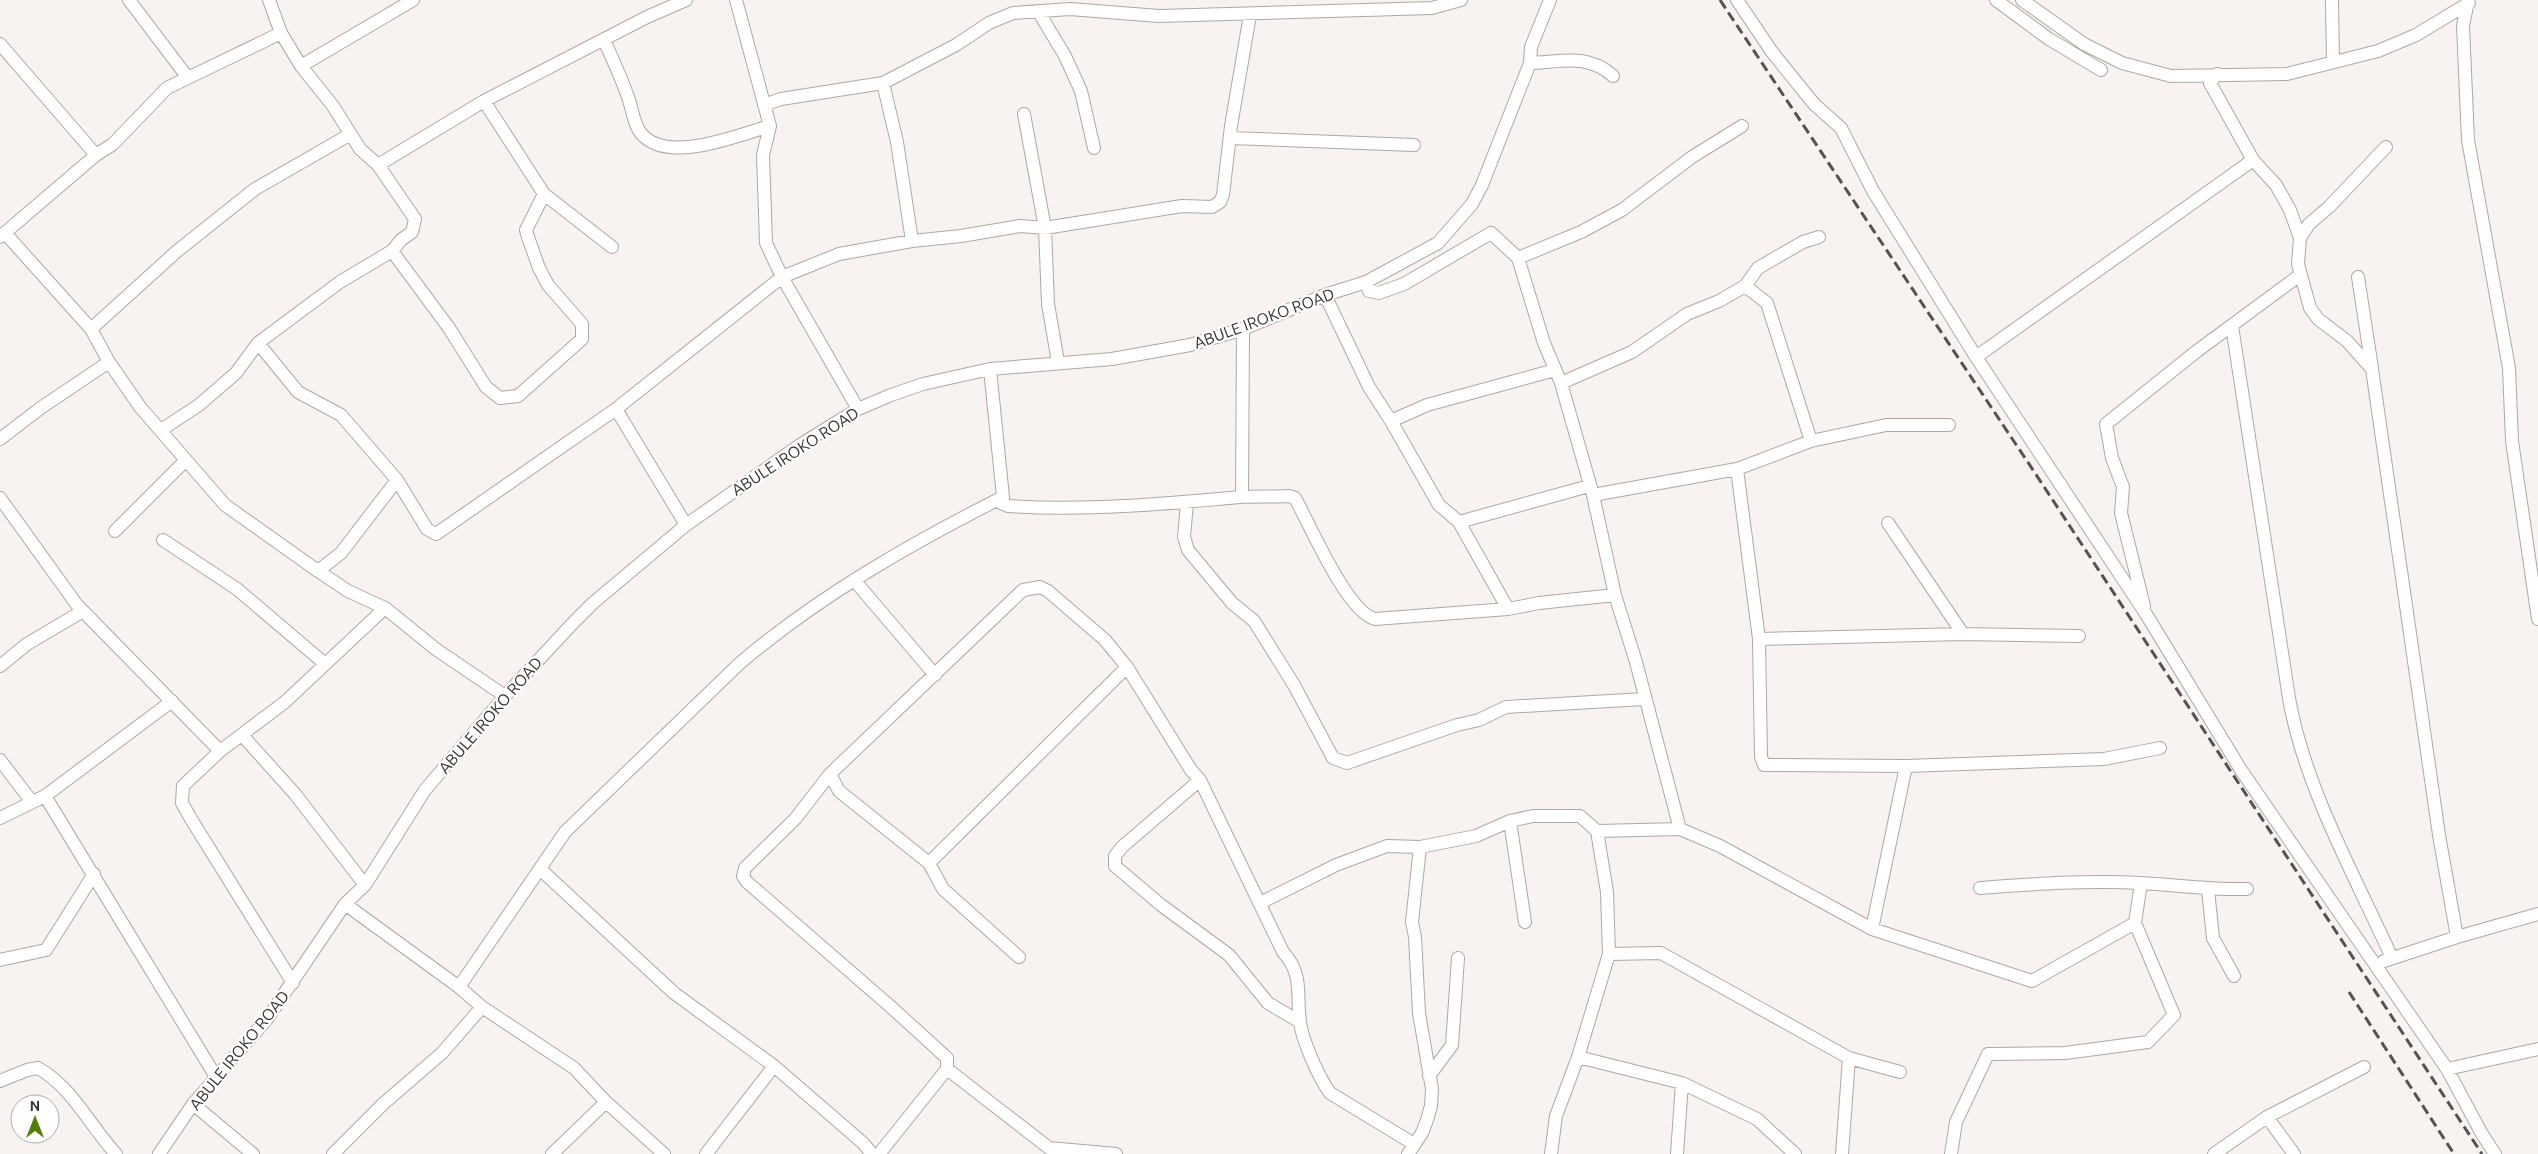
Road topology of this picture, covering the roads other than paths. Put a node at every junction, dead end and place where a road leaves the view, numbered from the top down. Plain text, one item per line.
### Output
1 (129, 0) edge
2 (269, 0) edge
3 (414, 0) edge
4 (686, 0) edge
5 (736, 0) edge
6 (1461, 0) edge
7 (1550, 0) edge
8 (1737, 0) edge
9 (1996, 0) edge
10 (2022, 0) edge
11 (2332, 0) edge
12 (2470, 3) edge
13 (399, 4) edge
14 (1402, 4) edge
15 (1038, 10) junction
16 (1250, 15) junction
17 (281, 32) junction
18 (604, 40) junction
19 (2, 52) edge
20 (2333, 62) junction
21 (1530, 63) junction
22 (301, 66) junction
23 (2101, 70) dead end
24 (2217, 74) junction
25 (1613, 76) dead end
26 (188, 78) junction
27 (882, 83) junction
28 (484, 101) junction
29 (764, 105) junction
30 (1024, 114) dead end
31 (770, 126) junction
32 (1742, 126) dead end
33 (350, 135) junction
34 (1230, 138) junction
35 (1414, 145) dead end
36 (2386, 147) dead end
37 (1094, 148) dead end
38 (96, 155) junction
39 (2253, 160) junction
40 (378, 165) junction
41 (544, 194) junction
42 (1045, 228) junction
43 (2, 235) edge
44 (1819, 237) dead end
45 (2300, 238) junction
46 (912, 240) junction
47 (612, 248) dead end
48 (392, 251) junction
49 (1518, 258) junction
50 (2300, 275) junction
51 (782, 277) junction
52 (2358, 277) dead end
53 (1366, 282) junction
54 (1745, 286) junction
55 (1325, 295) junction
56 (2232, 326) junction
57 (91, 329) junction
58 (1243, 329) junction
59 (258, 343) junction
60 (1976, 357) junction
61 (109, 362) junction
62 (1058, 362) junction
63 (2372, 368) junction
64 (990, 369) junction
65 (1555, 370) junction
66 (1561, 383) junction
67 (616, 409) junction
68 (858, 409) junction
69 (1391, 420) junction
70 (1949, 425) dead end
71 (161, 430) junction
72 (0, 439) edge
73 (1812, 441) junction
74 (185, 461) junction
75 (1737, 469) junction
76 (397, 480) junction
77 (1591, 491) junction
78 (1002, 496) junction
79 (1242, 497) junction
80 (0, 498) edge
81 (1187, 503) junction
82 (1459, 522) junction
83 (1888, 523) dead end
84 (686, 525) junction
85 (114, 531) dead end
86 (163, 540) dead end
87 (318, 572) junction
88 (854, 580) junction
89 (1615, 595) junction
90 (385, 608) junction
91 (1508, 609) junction
92 (83, 611) junction
93 (2146, 614) junction
94 (2538, 619) edge
95 (1963, 634) junction
96 (2078, 636) dead end
97 (1759, 639) junction
98 (324, 663) junction
99 (0, 666) edge
100 (1127, 667) junction
101 (935, 675) junction
102 (505, 696) junction
103 (1644, 699) junction
104 (172, 701) junction
105 (242, 735) junction
106 (2160, 748) dead end
107 (220, 751) junction
108 (0, 760) edge
109 (1906, 766) junction
110 (830, 774) junction
111 (1200, 780) junction
112 (45, 796) junction
113 (32, 802) junction
114 (0, 818) edge
115 (1510, 820) junction
116 (1680, 829) junction
117 (1597, 831) junction
118 (1420, 847) junction
119 (929, 863) junction
120 (540, 869) junction
121 (94, 874) junction
122 (2141, 883) junction
123 (365, 885) junction
124 (1980, 888) dead end
125 (2248, 889) dead end
126 (2208, 890) junction
127 (345, 904) junction
128 (1260, 904) junction
129 (2538, 914) edge
130 (1525, 922) dead end
131 (2135, 923) junction
132 (1872, 929) junction
133 (2457, 937) junction
134 (1609, 954) junction
135 (1019, 957) dead end
136 (1458, 958) dead end
137 (2392, 958) junction
138 (0, 960) edge
139 (2376, 967) junction
140 (2234, 976) dead end
141 (293, 983) junction
142 (459, 986) junction
143 (482, 1007) junction
144 (1300, 1022) junction
145 (2538, 1049) edge
146 (1578, 1057) junction
147 (1850, 1058) junction
148 (774, 1066) junction
149 (2364, 1067) dead end
150 (947, 1069) junction
151 (2447, 1069) junction
152 (1900, 1072) dead end
153 (1430, 1076) junction
154 (216, 1077) junction
155 (0, 1082) edge
156 (1682, 1083) junction
157 (606, 1102) junction
158 (193, 1104) junction
159 (2266, 1117) junction
160 (1411, 1149) edge
161 (1048, 1151) edge
162 (112, 1153) edge
163 (159, 1154) edge
164 (253, 1154) edge
165 (333, 1154) edge
166 (552, 1154) edge
167 (664, 1154) edge
168 (706, 1154) edge
169 (872, 1154) edge
170 (879, 1154) edge
171 (1116, 1154) edge
172 (1551, 1154) edge
173 (1677, 1154) edge
174 (1794, 1154) edge
175 (1842, 1154) edge
176 (1951, 1154) edge
177 (2214, 1154) edge
178 (2294, 1154) edge
179 (2495, 1154) edge

1 - 26 street
2 - 17 street
3 - 13 street
4 - 18 street
5 - 29 street
6 - 14 street
7 - 21 street, ABULE IROKO ROAD
8 - 60 street
9 - 23 street
10 - 24 street
11 - 20 street
12 - 20 street
12 - 94 street
13 - 22 street
14 - 16 street
15 - 16 street
15 - 27 street
15 - 37 street
16 - 34 street
17 - 22 street
17 - 26 street
18 - 28 street
18 - 31 street
19 - 38 street
20 - 24 street
21 - 25 street
21 - 53 street, ABULE IROKO ROAD
22 - 33 street
24 - 39 street
26 - 38 street
27 - 29 street
27 - 46 street
28 - 40 street
28 - 41 street
29 - 31 street
30 - 42 street
31 - 51 street
32 - 49 street
33 - 40 street
33 - 57 street
34 - 35 street
34 - 42 street
36 - 45 street
38 - 43 street
39 - 45 street
39 - 60 street
40 - 48 street
41 - 47 street
41 - 48 street
42 - 46 street
42 - 62 street
43 - 57 street
44 - 54 street
45 - 50 street
46 - 51 street
48 - 59 street
49 - 53 street
49 - 65 street
50 - 56 street
50 - 63 street
51 - 67 street
51 - 68 street
52 - 63 street
53 - 55 street, ABULE IROKO ROAD
54 - 66 street
54 - 73 street
55 - 58 street, ABULE IROKO ROAD
55 - 69 street
56 - 93 street
56 - 137 street
57 - 61 street
58 - 62 street, ABULE IROKO ROAD
58 - 79 street
59 - 71 street
59 - 76 street
60 - 93 street
61 - 71 street
61 - 72 street
62 - 64 street, ABULE IROKO ROAD
63 - 133 street
64 - 68 street, ABULE IROKO ROAD
64 - 78 street
65 - 66 street
65 - 69 street
66 - 77 street
67 - 76 street
67 - 84 street
68 - 84 street, ABULE IROKO ROAD
69 - 82 street
70 - 73 street
71 - 74 street
73 - 75 street
74 - 85 street
74 - 87 street
75 - 77 street
75 - 97 street
76 - 87 street
77 - 82 street
77 - 89 street
78 - 81 street
78 - 88 street
79 - 81 street
79 - 91 street
80 - 92 street
81 - 103 street
82 - 91 street
83 - 95 street
84 - 102 street, ABULE IROKO ROAD
86 - 98 street
87 - 90 street
88 - 101 street
88 - 120 street
89 - 91 street
89 - 103 street
90 - 98 street
90 - 102 street
92 - 99 street
92 - 104 street
93 - 139 street
95 - 96 street
95 - 97 street
97 - 109 street
98 - 105 street
100 - 101 street
100 - 111 street
100 - 119 street
101 - 110 street
102 - 123 street, ABULE IROKO ROAD
103 - 116 street
104 - 107 street
104 - 112 street
105 - 107 street
105 - 123 street
106 - 109 street
107 - 141 street
108 - 113 street
109 - 132 street
110 - 119 street
110 - 150 street
111 - 128 street
111 - 144 street
112 - 113 street
112 - 121 street
113 - 114 street
115 - 117 street
115 - 118 street
115 - 130 street
116 - 117 street
116 - 132 street
117 - 134 street
118 - 128 street
118 - 153 street
119 - 135 street
120 - 142 street
120 - 148 street
121 - 138 street
121 - 154 street
122 - 124 street
122 - 126 street
122 - 131 street
123 - 127 street, ABULE IROKO ROAD
125 - 126 street
126 - 140 street
127 - 141 street, ABULE IROKO ROAD
127 - 142 street
128 - 144 street
129 - 133 street
131 - 132 street
131 - 176 street
133 - 137 street
134 - 146 street
134 - 147 street
136 - 153 street
137 - 139 street
139 - 151 street
141 - 154 street, ABULE IROKO ROAD
142 - 143 street
143 - 157 street
143 - 165 street
144 - 160 street
145 - 151 street
146 - 156 street
146 - 172 street
147 - 152 street
147 - 175 street
148 - 168 street
148 - 169 street
149 - 159 street
150 - 161 street
150 - 170 street
151 - 179 street
153 - 160 street
154 - 158 street, ABULE IROKO ROAD
155 - 162 street
156 - 173 street
156 - 174 street
157 - 166 street
157 - 167 street
158 - 163 street, ABULE IROKO ROAD
158 - 164 street
159 - 177 street
159 - 178 street
161 - 171 street

